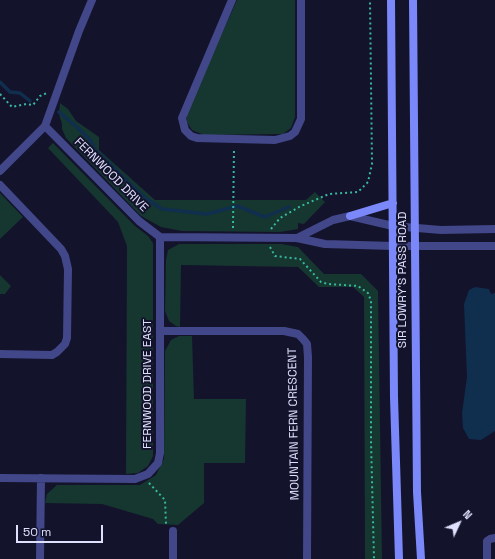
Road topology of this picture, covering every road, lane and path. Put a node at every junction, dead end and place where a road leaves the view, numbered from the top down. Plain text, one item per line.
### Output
1 (92, 0) edge
2 (232, 0) edge
3 (301, 0) edge
4 (370, 0) edge
5 (391, 0) edge
6 (413, 0) edge
7 (0, 94) edge
8 (57, 95) junction
9 (45, 126) junction
10 (234, 140) junction
11 (0, 171) edge
12 (0, 186) edge
13 (393, 203) junction
14 (350, 216) junction
15 (393, 226) junction
16 (414, 228) junction
17 (495, 230) edge
18 (160, 237) junction
19 (233, 238) junction
20 (270, 238) junction
21 (297, 238) junction
22 (393, 246) junction
23 (415, 246) junction
24 (495, 246) edge
25 (161, 331) junction
26 (0, 354) edge
27 (148, 474) junction
28 (0, 478) edge
29 (41, 478) junction
30 (173, 531) joint
31 (494, 538) edge
32 (40, 559) edge
33 (173, 559) edge
34 (307, 559) edge
35 (374, 559) edge
36 (399, 559) edge
37 (421, 559) edge
38 (487, 559) edge

1 - 8 street
2 - 10 street
3 - 10 street
4 - 20 path
5 - 13 main road, SIR LOWRY'S PASS ROAD
6 - 16 main road, SIR LOWRY'S PASS ROAD
7 - 8 path
8 - 9 street
9 - 11 street
9 - 18 street, FERNWOOD DRIVE
10 - 19 path
12 - 26 street
13 - 14 main road
13 - 15 main road, SIR LOWRY'S PASS ROAD
14 - 15 street
14 - 21 street
15 - 16 street
15 - 22 main road, SIR LOWRY'S PASS ROAD
16 - 17 street
16 - 23 main road, SIR LOWRY'S PASS ROAD
18 - 19 street
18 - 25 street, FERNWOOD DRIVE EAST
19 - 20 street
20 - 21 street
20 - 35 path
21 - 22 street
22 - 23 street
22 - 36 main road, SIR LOWRY'S PASS ROAD
23 - 24 street
23 - 37 main road, SIR LOWRY'S PASS ROAD
25 - 27 street, FERNWOOD DRIVE EAST
25 - 34 street, MOUNTAIN FERN CRESCENT
27 - 29 street
27 - 30 path
28 - 29 street
29 - 32 street
30 - 33 street
31 - 38 street

